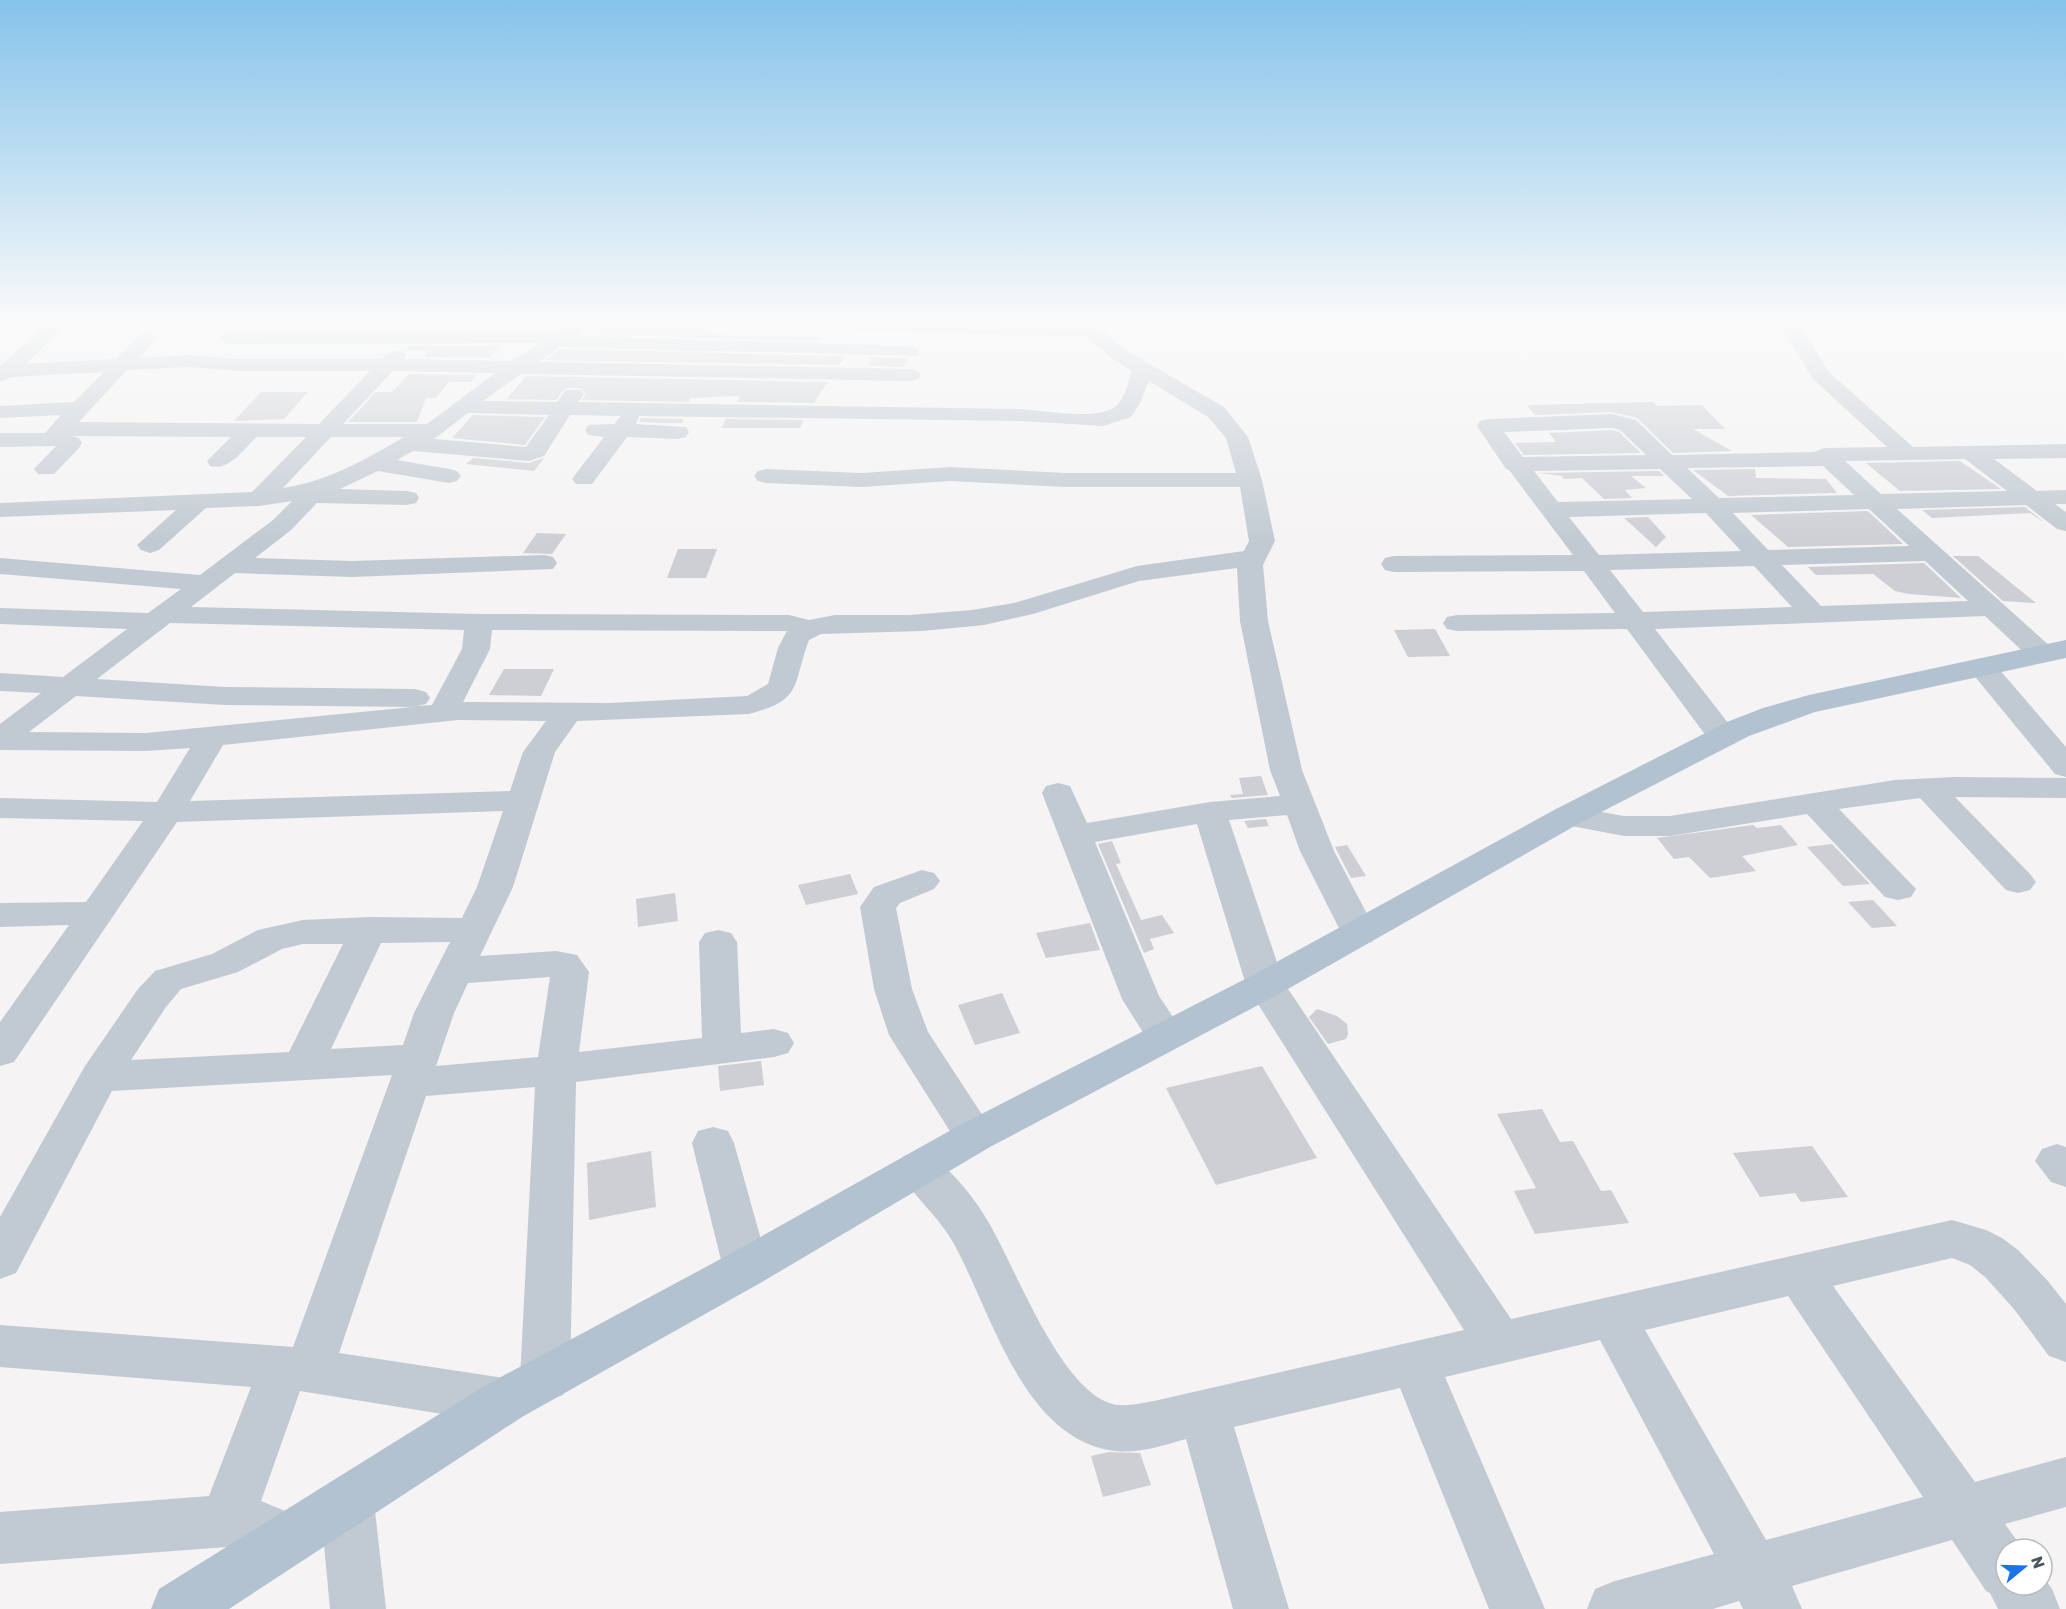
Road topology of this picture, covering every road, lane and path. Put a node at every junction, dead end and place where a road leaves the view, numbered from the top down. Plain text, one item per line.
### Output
1 (93, 395) edge
2 (359, 395) edge
3 (465, 395) edge
4 (573, 395) edge
5 (1132, 395) edge
6 (1188, 395) edge
7 (1842, 395) edge
8 (459, 397) junction
9 (81, 408) junction
10 (564, 408) junction
11 (636, 408) junction
12 (0, 412) edge
13 (435, 428) junction
14 (252, 429) junction
15 (550, 429) junction
16 (326, 430) junction
17 (621, 431) junction
18 (678, 432) dead end
19 (56, 434) junction
20 (0, 440) edge
21 (410, 444) junction
22 (2066, 451) edge
23 (1971, 453) junction
24 (1908, 454) junction
25 (1826, 459) junction
26 (218, 461) dead end
27 (1666, 462) junction
28 (376, 464) junction
29 (1514, 464) junction
30 (46, 469) dead end
31 (449, 476) dead end
32 (766, 476) dead end
33 (584, 479) dead end
34 (1250, 480) junction
35 (314, 493) junction
36 (407, 498) dead end
37 (2066, 498) edge
38 (259, 499) junction
39 (2032, 499) junction
40 (198, 503) junction
41 (1875, 504) junction
42 (1714, 507) junction
43 (0, 510) edge
44 (1550, 510) junction
45 (2066, 524) edge
46 (150, 545) dead end
47 (1930, 553) junction
48 (1254, 558) junction
49 (1761, 558) junction
50 (544, 563) dead end
51 (1589, 563) junction
52 (1394, 564) dead end
53 (229, 565) junction
54 (0, 566) edge
55 (205, 583) junction
56 (1990, 608) junction
57 (1813, 614) junction
58 (0, 616) edge
59 (158, 619) junction
60 (1634, 621) junction
61 (479, 622) junction
62 (1457, 623) dead end
63 (809, 628) junction
64 (2057, 654) edge
65 (1982, 667) junction
66 (0, 682) edge
67 (68, 688) junction
68 (447, 705) junction
69 (567, 713) junction
70 (213, 736) junction
71 (1723, 737) junction
72 (0, 740) edge
73 (2066, 767) edge
74 (1928, 788) junction
75 (2066, 788) edge
76 (1058, 793) dead end
77 (521, 801) junction
78 (1814, 802) junction
79 (1299, 804) junction
80 (0, 808) edge
81 (167, 812) junction
82 (1210, 812) junction
83 (1568, 816) junction
84 (1075, 835) junction
85 (922, 881) dead end
86 (2018, 882) dead end
87 (1898, 889) dead end
88 (96, 913) junction
89 (0, 915) edge
90 (369, 929) junction
91 (475, 930) junction
92 (1359, 933) junction
93 (718, 942) dead end
94 (454, 971) junction
95 (1264, 985) junction
96 (1165, 1035) junction
97 (774, 1043) dead end
98 (722, 1049) junction
99 (0, 1052) edge
100 (303, 1065) junction
101 (556, 1070) junction
102 (413, 1071) junction
103 (99, 1077) junction
104 (975, 1136) junction
105 (713, 1143) dead end
106 (919, 1168) junction
107 (0, 1260) edge
108 (746, 1268) junction
109 (1799, 1275) junction
110 (1613, 1318) junction
111 (2066, 1341) edge
112 (1500, 1344) junction
113 (0, 1346) edge
114 (1415, 1364) junction
115 (296, 1370) junction
116 (545, 1379) junction
117 (504, 1401) junction
118 (1204, 1411) junction
119 (2066, 1482) edge
120 (347, 1502) junction
121 (1964, 1511) junction
122 (227, 1521) junction
123 (0, 1538) edge
124 (288, 1539) junction
125 (1994, 1555) edge
126 (1763, 1589) edge
127 (179, 1609) edge
128 (358, 1609) edge
129 (1261, 1609) edge
130 (1517, 1609) edge
131 (1616, 1609) edge

1 - 9 street
2 - 16 street
3 - 8 street
4 - 10 street
5 - 11 street
6 - 34 street
7 - 24 street
8 - 10 street
8 - 13 street
9 - 12 street
9 - 19 street
10 - 11 street
10 - 15 street
11 - 17 street
13 - 15 street
13 - 16 street
13 - 21 street
14 - 16 street
14 - 19 street
14 - 26 street
15 - 17 street
15 - 21 street
16 - 38 street
17 - 18 street
17 - 33 street
19 - 20 street
19 - 30 street
21 - 28 street
22 - 23 street
23 - 24 street
23 - 39 street
24 - 25 street
25 - 27 street
25 - 41 street
27 - 29 street
27 - 29 street
27 - 42 street
28 - 31 street
28 - 35 street
29 - 44 street
32 - 34 street
34 - 48 street
35 - 36 street
35 - 38 street
35 - 53 street
37 - 39 street
38 - 40 street
39 - 41 street
39 - 45 street
40 - 43 street
40 - 46 street
41 - 42 street
41 - 47 street
42 - 44 street
42 - 49 street
44 - 51 street
47 - 49 street
47 - 56 street
48 - 63 street
48 - 79 street
49 - 51 street
49 - 57 street
50 - 53 street
51 - 52 street
51 - 60 street
53 - 55 street
54 - 55 street
55 - 59 street
56 - 57 street
56 - 64 street
57 - 60 street
58 - 59 street
59 - 61 street
59 - 67 street
60 - 62 street
60 - 71 street
61 - 63 street
61 - 68 street
63 - 69 street
64 - 65 main road
65 - 71 main road
65 - 73 street
66 - 67 street
67 - 68 street
67 - 72 street
68 - 69 street
68 - 70 street
69 - 77 street
70 - 72 street
70 - 81 street
71 - 83 main road
74 - 75 street
74 - 78 street
74 - 86 street
76 - 84 street
77 - 81 street
77 - 91 street
78 - 83 street
78 - 87 street
79 - 82 street
79 - 92 street
80 - 81 street
81 - 88 street
82 - 84 street
82 - 95 street
83 - 92 main road
84 - 96 street
85 - 104 street
88 - 89 street
88 - 99 street
90 - 91 street
90 - 100 street
90 - 103 street
91 - 94 street
92 - 95 main road
93 - 98 street
94 - 101 street
94 - 102 street
95 - 96 main road
95 - 112 street
96 - 104 main road
97 - 98 street
98 - 101 street
100 - 102 street
100 - 103 street
101 - 102 street
101 - 116 street
102 - 115 street
103 - 107 street
104 - 106 main road
105 - 108 street
106 - 108 main road
106 - 118 street
108 - 116 main road
109 - 110 street
109 - 111 street
109 - 121 street
110 - 112 street
110 - 126 street
112 - 114 street
113 - 115 street
114 - 118 street
114 - 130 street
115 - 117 street
115 - 122 street
116 - 117 main road
117 - 120 main road
118 - 129 street
119 - 121 street
120 - 124 main road
120 - 128 street
121 - 125 street
121 - 126 street
122 - 123 street
122 - 124 street
124 - 127 main road
126 - 131 street

